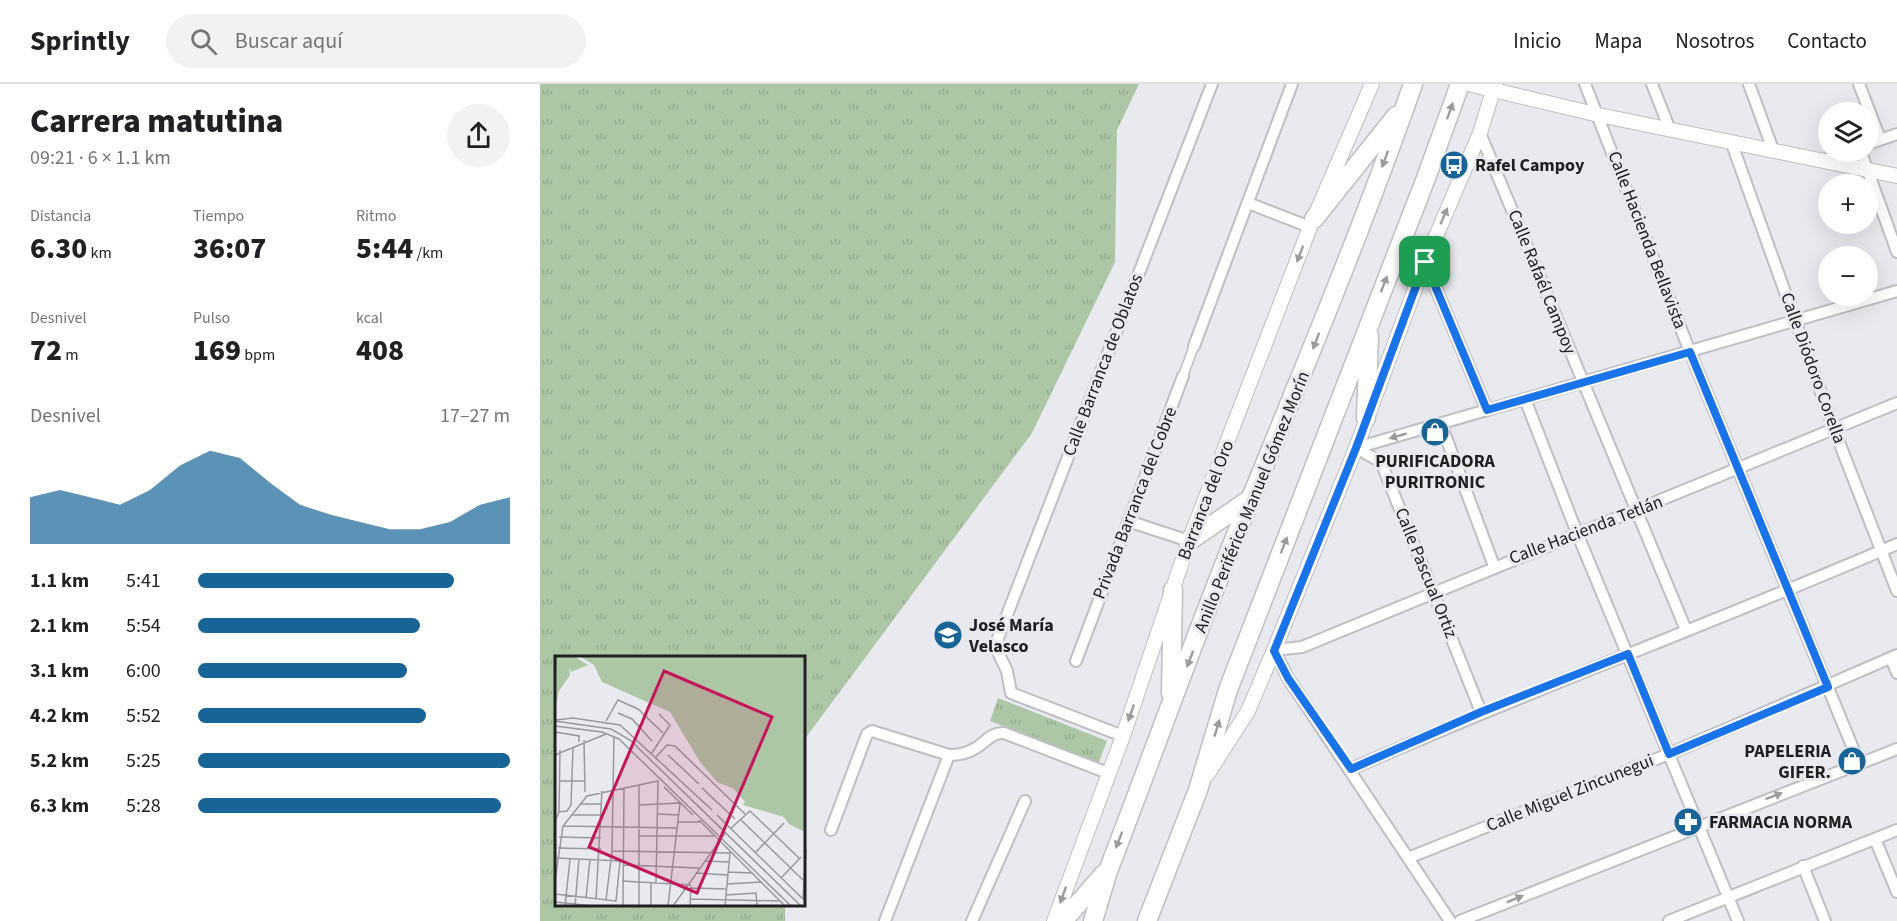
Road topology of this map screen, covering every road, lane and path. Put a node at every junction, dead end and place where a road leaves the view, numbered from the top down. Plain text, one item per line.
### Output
1 (1212, 84) edge
2 (1292, 84) edge
3 (1372, 84) edge
4 (1413, 84) edge
5 (1460, 84) edge
6 (1468, 84) edge
7 (1585, 84) edge
8 (1652, 84) edge
9 (1749, 84) edge
10 (1859, 84) edge
11 (1493, 87) edge
12 (1406, 102) junction
13 (1599, 115) junction
14 (1670, 130) junction
15 (1480, 133) junction
16 (1897, 134) edge
17 (1880, 140) joint
18 (1732, 144) junction
19 (1773, 150) junction
20 (1818, 161) edge
21 (1826, 162) edge
22 (1866, 162) edge
23 (1868, 169) junction
24 (1897, 176) edge
25 (1248, 203) junction
26 (1312, 223) junction
27 (1897, 252) edge
28 (1425, 262) junction
29 (1897, 291) edge
30 (1370, 321) junction
31 (1797, 321) junction
32 (1194, 346) joint
33 (1690, 352) junction
34 (1183, 376) joint
35 (1583, 382) junction
36 (1525, 399) junction
37 (1897, 403) edge
38 (1487, 410) junction
39 (1366, 418) junction
40 (1441, 424) junction
41 (1834, 429) junction
42 (1356, 448) junction
43 (1737, 468) junction
44 (1250, 499) junction
45 (1637, 511) junction
46 (1128, 521) junction
47 (1577, 533) junction
48 (1189, 541) junction
49 (1897, 544) edge
50 (1881, 551) junction
51 (1494, 566) junction
52 (1173, 590) junction
53 (1789, 591) junction
54 (1897, 591) edge
55 (1433, 592) junction
56 (1686, 630) junction
57 (1274, 651) junction
58 (1628, 654) junction
59 (1894, 656) edge
60 (1076, 661) dead end
61 (1897, 673) edge
62 (1828, 687) junction
63 (1171, 707) junction
64 (1481, 712) junction
65 (1123, 736) junction
66 (1897, 749) edge
67 (1669, 754) junction
68 (949, 755) junction
69 (1859, 763) junction
70 (1351, 769) junction
71 (1108, 773) junction
72 (1198, 790) junction
73 (1025, 801) dead end
74 (1698, 826) junction
75 (831, 830) dead end
76 (1897, 830) edge
77 (1875, 839) junction
78 (1408, 858) junction
79 (1803, 866) junction
80 (1107, 871) junction
81 (1897, 892) edge
82 (1728, 897) junction
83 (885, 921) edge
84 (972, 921) edge
85 (1054, 921) edge
86 (1063, 921) edge
87 (1087, 921) edge
88 (1093, 921) edge
89 (1147, 921) edge
90 (1450, 921) edge
91 (1460, 921) edge
92 (1669, 921) edge
93 (1738, 921) edge
94 (1826, 921) edge

1 - 65 street, Calle Barranca de Oblatos
2 - 25 street
3 - 26 street, Barranca del Oro
4 - 12 highway, Anillo Periférico Manuel Gómez Morín
30 -> 5 highway
6 - 11 street
7 - 13 street, Calle Hacienda Bellavista
8 - 14 street
9 - 19 street
10 - 17 street
11 - 13 street
11 - 15 street
12 - 26 highway
12 -> 44 highway, Anillo Periférico Manuel Gómez Morín
13 - 14 street
13 - 33 street, Calle Hacienda Bellavista
14 - 18 street
28 -> 15 street
15 - 35 street, Calle Rafaél Campoy
16 - 17 street
18 - 19 street
18 - 31 street, Calle Diódoro Corella
19 - 20 street
21 - 23 street
22 - 23 street
23 - 24 street
23 - 27 street
25 - 26 street
25 - 32 street
26 -> 48 street, Barranca del Oro
28 - 38 street
28 - 39 street
29 - 31 street
30 - 39 highway
72 -> 30 highway
31 - 33 street
31 - 41 street, Calle Diódoro Corella
32 - 34 street, Privada Barranca del Cobre
33 - 35 street
33 - 43 street, Calle Hacienda Bellavista
34 - 46 street, Privada Barranca del Cobre
35 - 36 street
35 - 45 street, Calle Rafaél Campoy
36 - 38 street
36 - 47 street
37 - 41 street, Calle Hacienda Tetlán
38 - 40 street
39 - 42 street
40 -> 42 street
40 - 51 street
41 - 43 street, Calle Hacienda Tetlán
41 - 50 street, Calle Diódoro Corella
42 - 55 street, Calle Pascual Ortiz
42 - 57 street
43 - 45 street, Calle Hacienda Tetlán
43 - 53 street, Calle Hacienda Bellavista
44 - 48 highway
44 -> 63 highway, Anillo Periférico Manuel Gómez Morín
45 - 47 street, Calle Hacienda Tetlán
45 - 56 street, Calle Rafaél Campoy
46 - 48 street
46 - 60 street, Privada Barranca del Cobre
47 - 51 street, Calle Hacienda Tetlán
47 - 58 street
48 - 52 street, Barranca del Oro
49 - 50 street
50 - 53 street
50 - 54 street, Calle Diódoro Corella
51 - 55 street, Calle Hacienda Tetlán
52 - 63 highway
52 -> 65 street, Barranca del Oro
53 - 56 street
53 - 62 street, Calle Hacienda Bellavista
55 - 57 street, Calle Hacienda Tetlán
55 - 64 street, Calle Pascual Ortiz
56 - 58 street
57 - 70 street
57 - 72 street
58 - 64 street
58 - 67 street
59 - 61 street
59 - 62 street, Calle Miguel Zincunegui
62 - 67 street, Calle Miguel Zincunegui
62 - 69 street, Calle Hacienda Bellavista
63 -> 80 highway, Anillo Periférico Manuel Gómez Morín
64 - 70 street
65 - 71 street, Barranca del Oro
66 - 69 street
67 - 74 street
67 - 78 street, Calle Miguel Zincunegui
68 - 71 street
68 - 75 street
68 - 83 street
74 -> 69 street
70 - 78 street
71 -> 85 street, Barranca del Oro
72 - 89 highway
73 - 84 street
74 - 82 street
91 -> 74 street
76 - 77 street
77 - 79 street
77 - 81 street
78 - 90 street
79 - 82 street
79 - 94 street
80 - 86 highway
80 - 87 highway
80 - 88 highway, Anillo Periférico Manuel Gómez Morín
82 - 92 street
82 - 93 street

